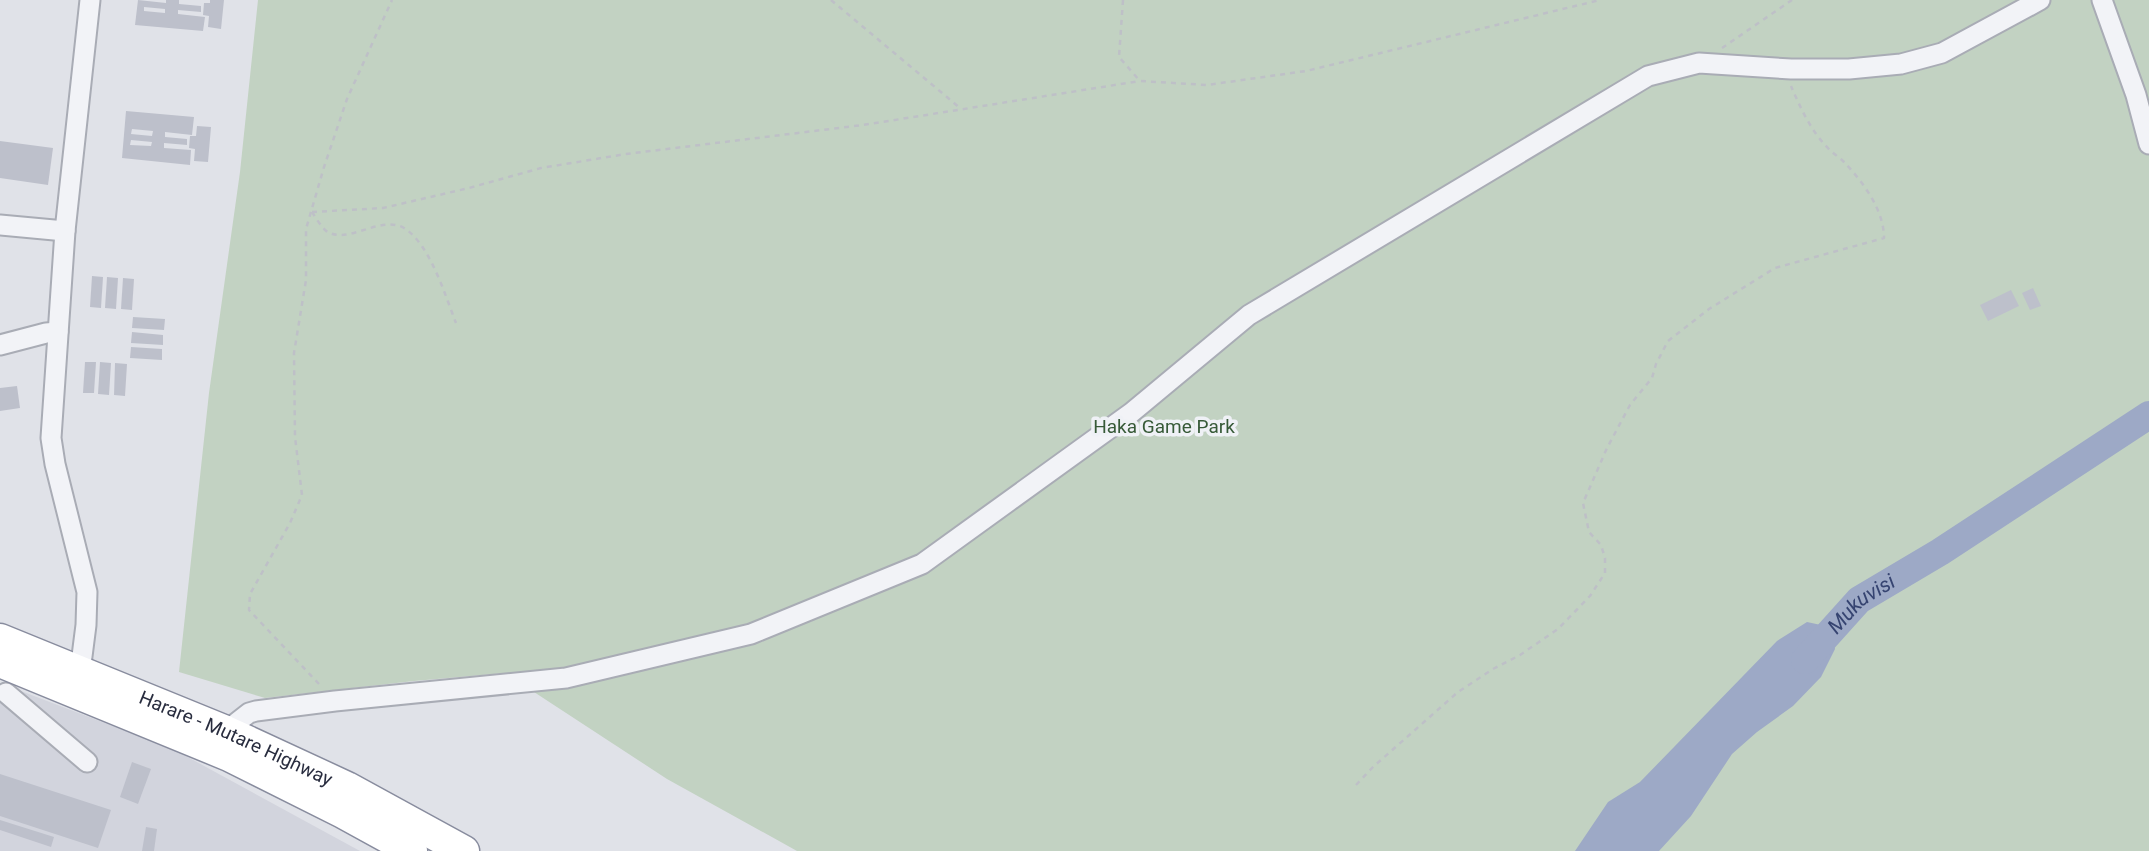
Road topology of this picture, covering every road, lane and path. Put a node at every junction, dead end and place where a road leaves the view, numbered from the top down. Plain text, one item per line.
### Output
1 (90, 0) edge
2 (391, 0) edge
3 (831, 0) edge
4 (1123, 0) edge
5 (1600, 0) edge
6 (1792, 0) edge
7 (2040, 0) edge
8 (2102, 0) edge
9 (1699, 63) junction
10 (1783, 69) junction
11 (1140, 81) junction
12 (961, 109) junction
13 (2149, 144) edge
14 (312, 212) junction
15 (0, 225) edge
16 (65, 232) junction
17 (456, 323) dead end
18 (58, 332) junction
19 (0, 345) edge
20 (0, 639) edge
21 (0, 662) edge
22 (80, 672) junction
23 (2, 696) edge
24 (335, 701) junction
25 (226, 731) junction
26 (87, 762) dead end
27 (1356, 785) dead end
28 (412, 851) edge
29 (464, 851) edge

1 - 16 lane
2 - 14 path
3 - 12 path
4 - 11 path
5 - 11 path
6 - 9 path
7 - 10 lane
8 - 13 lane
9 - 10 lane
9 - 24 lane
10 - 27 path
11 - 12 path
12 - 14 path
14 - 17 path
14 - 24 path
15 - 16 lane
16 - 18 lane
18 - 19 lane
18 - 22 lane
20 - 22 highway, Harare - Mutare Highway
21 - 28 highway, Harare - Mutare Highway
22 - 25 highway, Harare - Mutare Highway
23 - 26 lane
24 - 25 lane
25 - 29 highway, Harare - Mutare Highway

